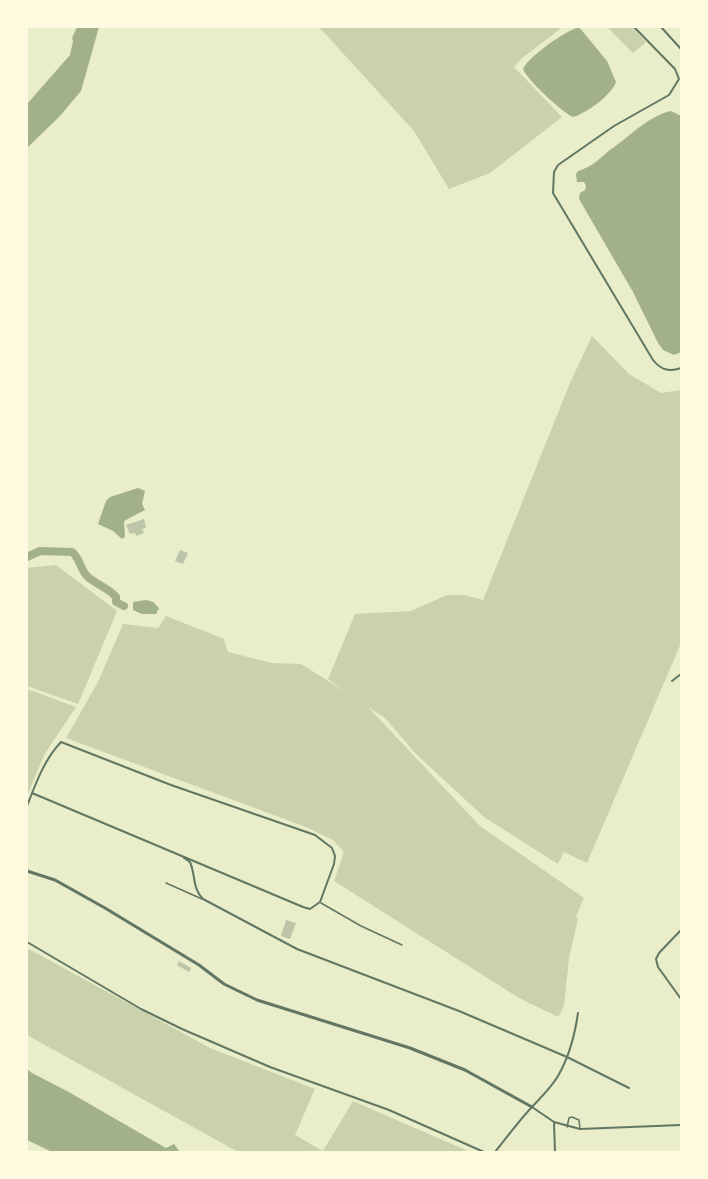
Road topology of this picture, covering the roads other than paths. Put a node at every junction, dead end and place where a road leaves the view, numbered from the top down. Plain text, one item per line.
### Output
1 (634, 27) edge
2 (661, 27) edge
3 (681, 49) edge
4 (681, 368) edge
5 (681, 675) edge
6 (672, 681) dead end
7 (32, 793) junction
8 (27, 806) edge
9 (179, 855) junction
10 (27, 871) edge
11 (166, 883) dead end
12 (203, 899) junction
13 (320, 902) junction
14 (681, 930) edge
15 (27, 942) edge
16 (402, 945) dead end
17 (681, 999) edge
18 (578, 1013) dead end
19 (567, 1057) junction
20 (629, 1088) dead end
21 (532, 1107) junction
22 (554, 1122) junction
23 (681, 1125) edge
24 (567, 1127) junction
25 (580, 1130) junction
26 (484, 1152) edge
27 (495, 1152) edge
28 (555, 1152) edge

1 - 4 street
2 - 3 street
5 - 6 street
7 - 8 street
7 - 9 street
7 - 13 street
9 - 12 street
9 - 13 street
10 - 21 street
11 - 12 lane
12 - 19 street
13 - 16 lane
14 - 17 street
15 - 26 street
18 - 19 street
19 - 20 street
19 - 21 street
21 - 22 street
21 - 27 street
22 - 24 street
22 - 28 street
23 - 25 street
24 - 25 street
24 - 25 lane

